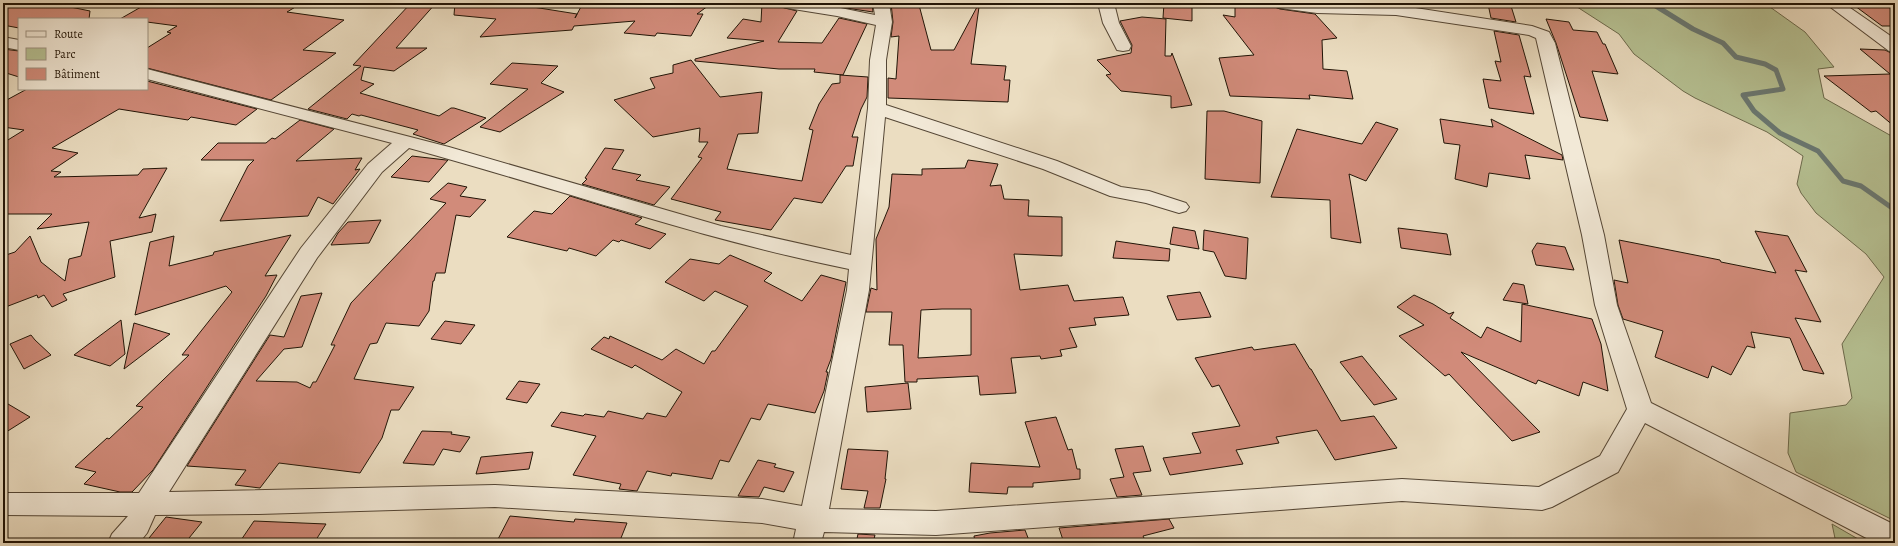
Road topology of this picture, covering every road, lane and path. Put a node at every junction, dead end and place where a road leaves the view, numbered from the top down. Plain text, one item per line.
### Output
1 (786, 3) edge
2 (881, 3) edge
3 (1106, 3) edge
4 (1280, 3) edge
5 (1833, 3) edge
6 (884, 22) junction
7 (3, 42) edge
8 (18, 45) edge
9 (1123, 46) dead end
10 (1895, 47) edge
11 (148, 74) edge
12 (876, 108) junction
13 (405, 142) junction
14 (1179, 207) dead end
15 (860, 264) junction
16 (1640, 409) junction
17 (3, 504) edge
18 (147, 504) junction
19 (809, 532) edge
20 (1895, 539) edge
21 (122, 543) edge

1 - 6 street
2 - 6 street
3 - 9 street
4 - 16 street
5 - 10 street
6 - 12 street
7 - 8 street
11 - 13 street
12 - 14 street
12 - 15 street
13 - 15 street
13 - 18 street
15 - 19 street
16 - 19 street
16 - 20 street
17 - 18 street
18 - 19 street
18 - 21 street

